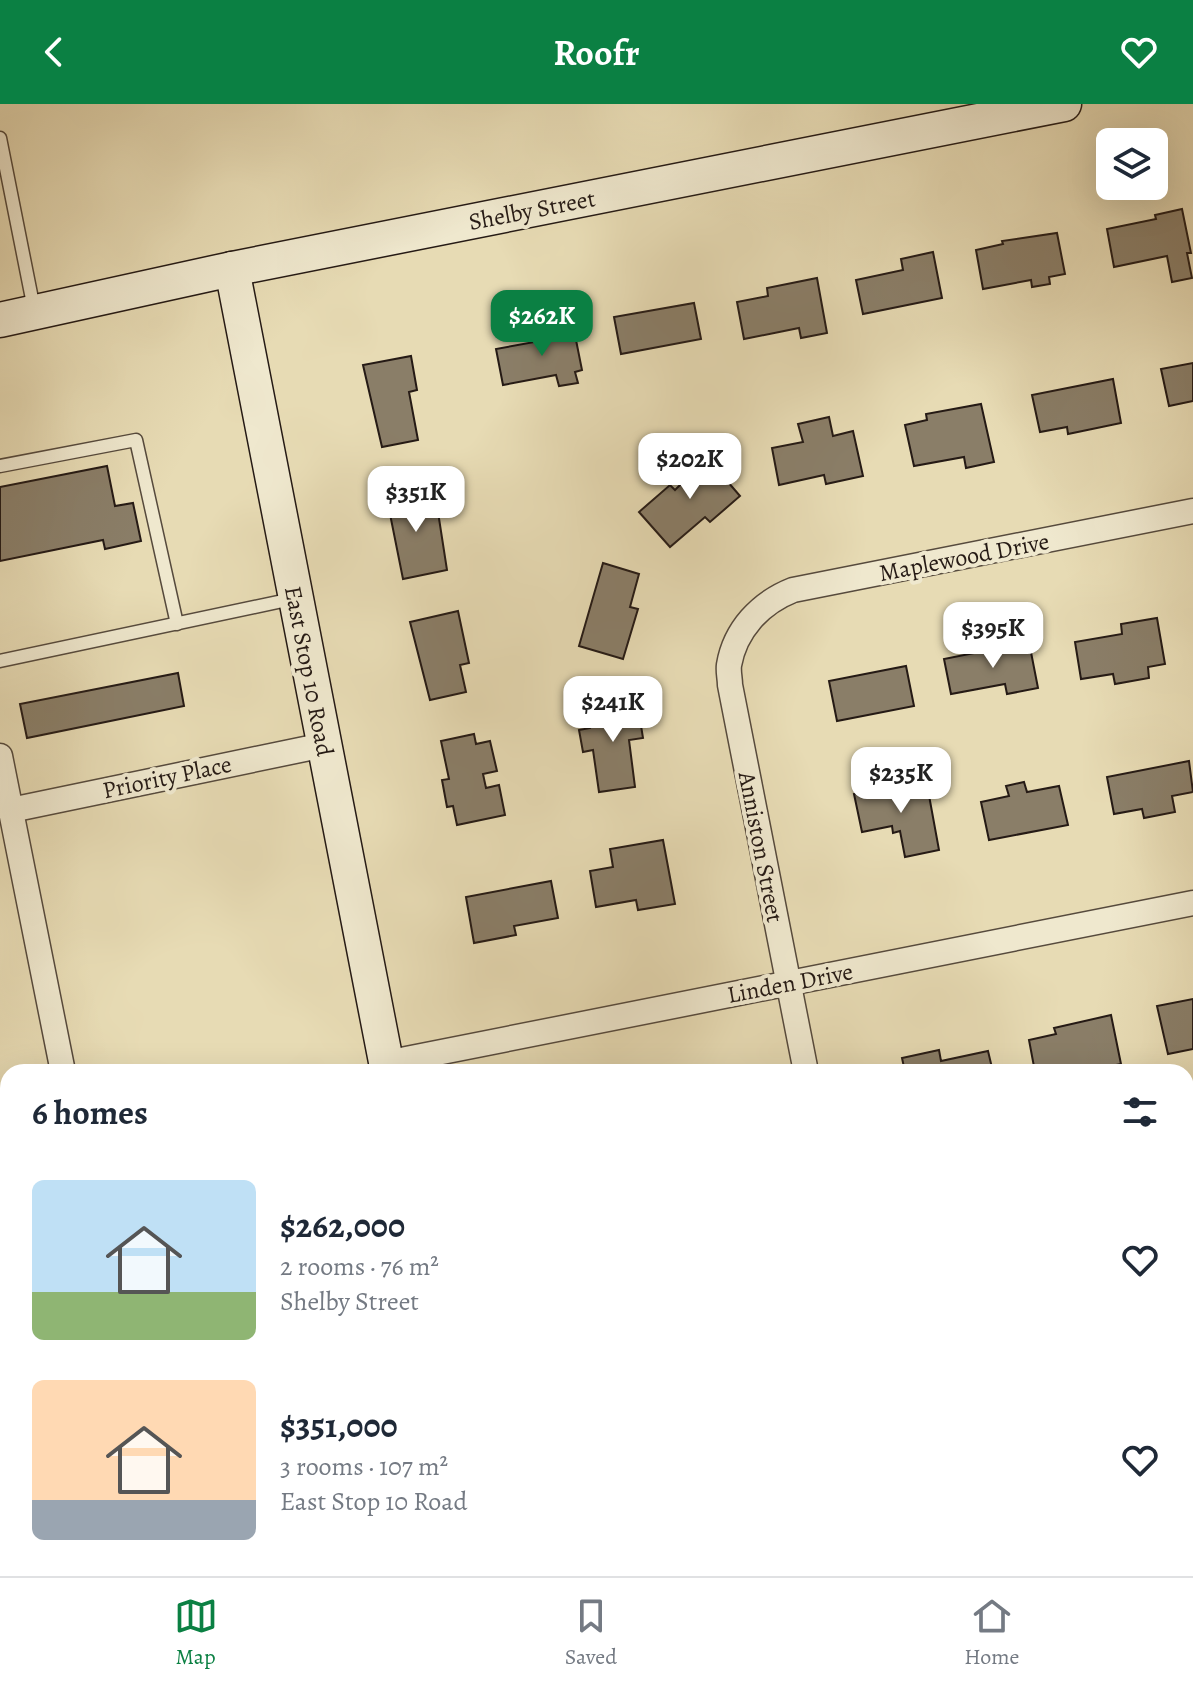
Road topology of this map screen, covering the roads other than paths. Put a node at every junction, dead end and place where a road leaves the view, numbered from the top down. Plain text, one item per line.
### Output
1 (1064, 104) edge
2 (0, 138) edge
3 (232, 269) junction
4 (35, 312) junction
5 (0, 320) edge
6 (0, 466) edge
7 (1193, 511) edge
8 (296, 599) junction
9 (177, 624) junction
10 (746, 624) joint
11 (0, 661) edge
12 (324, 745) junction
13 (0, 756) edge
14 (11, 810) junction
15 (1193, 903) edge
16 (788, 983) junction
17 (61, 1064) edge
18 (386, 1064) edge
19 (401, 1064) edge
20 (804, 1064) edge

1 - 3 street, Shelby Street
2 - 4 lane
3 - 4 street, Shelby Street
3 - 8 street, East Stop 10 Road
4 - 5 street, Shelby Street
6 - 9 lane
7 - 10 street, Maplewood Drive
8 - 9 lane
8 - 12 street, East Stop 10 Road
9 - 11 lane
10 - 16 street, Anniston Street
12 - 14 street, Priority Place
12 - 18 street, East Stop 10 Road
13 - 14 street
14 - 17 street
15 - 16 street, Linden Drive
16 - 19 street, Linden Drive
16 - 20 street, Anniston Street

